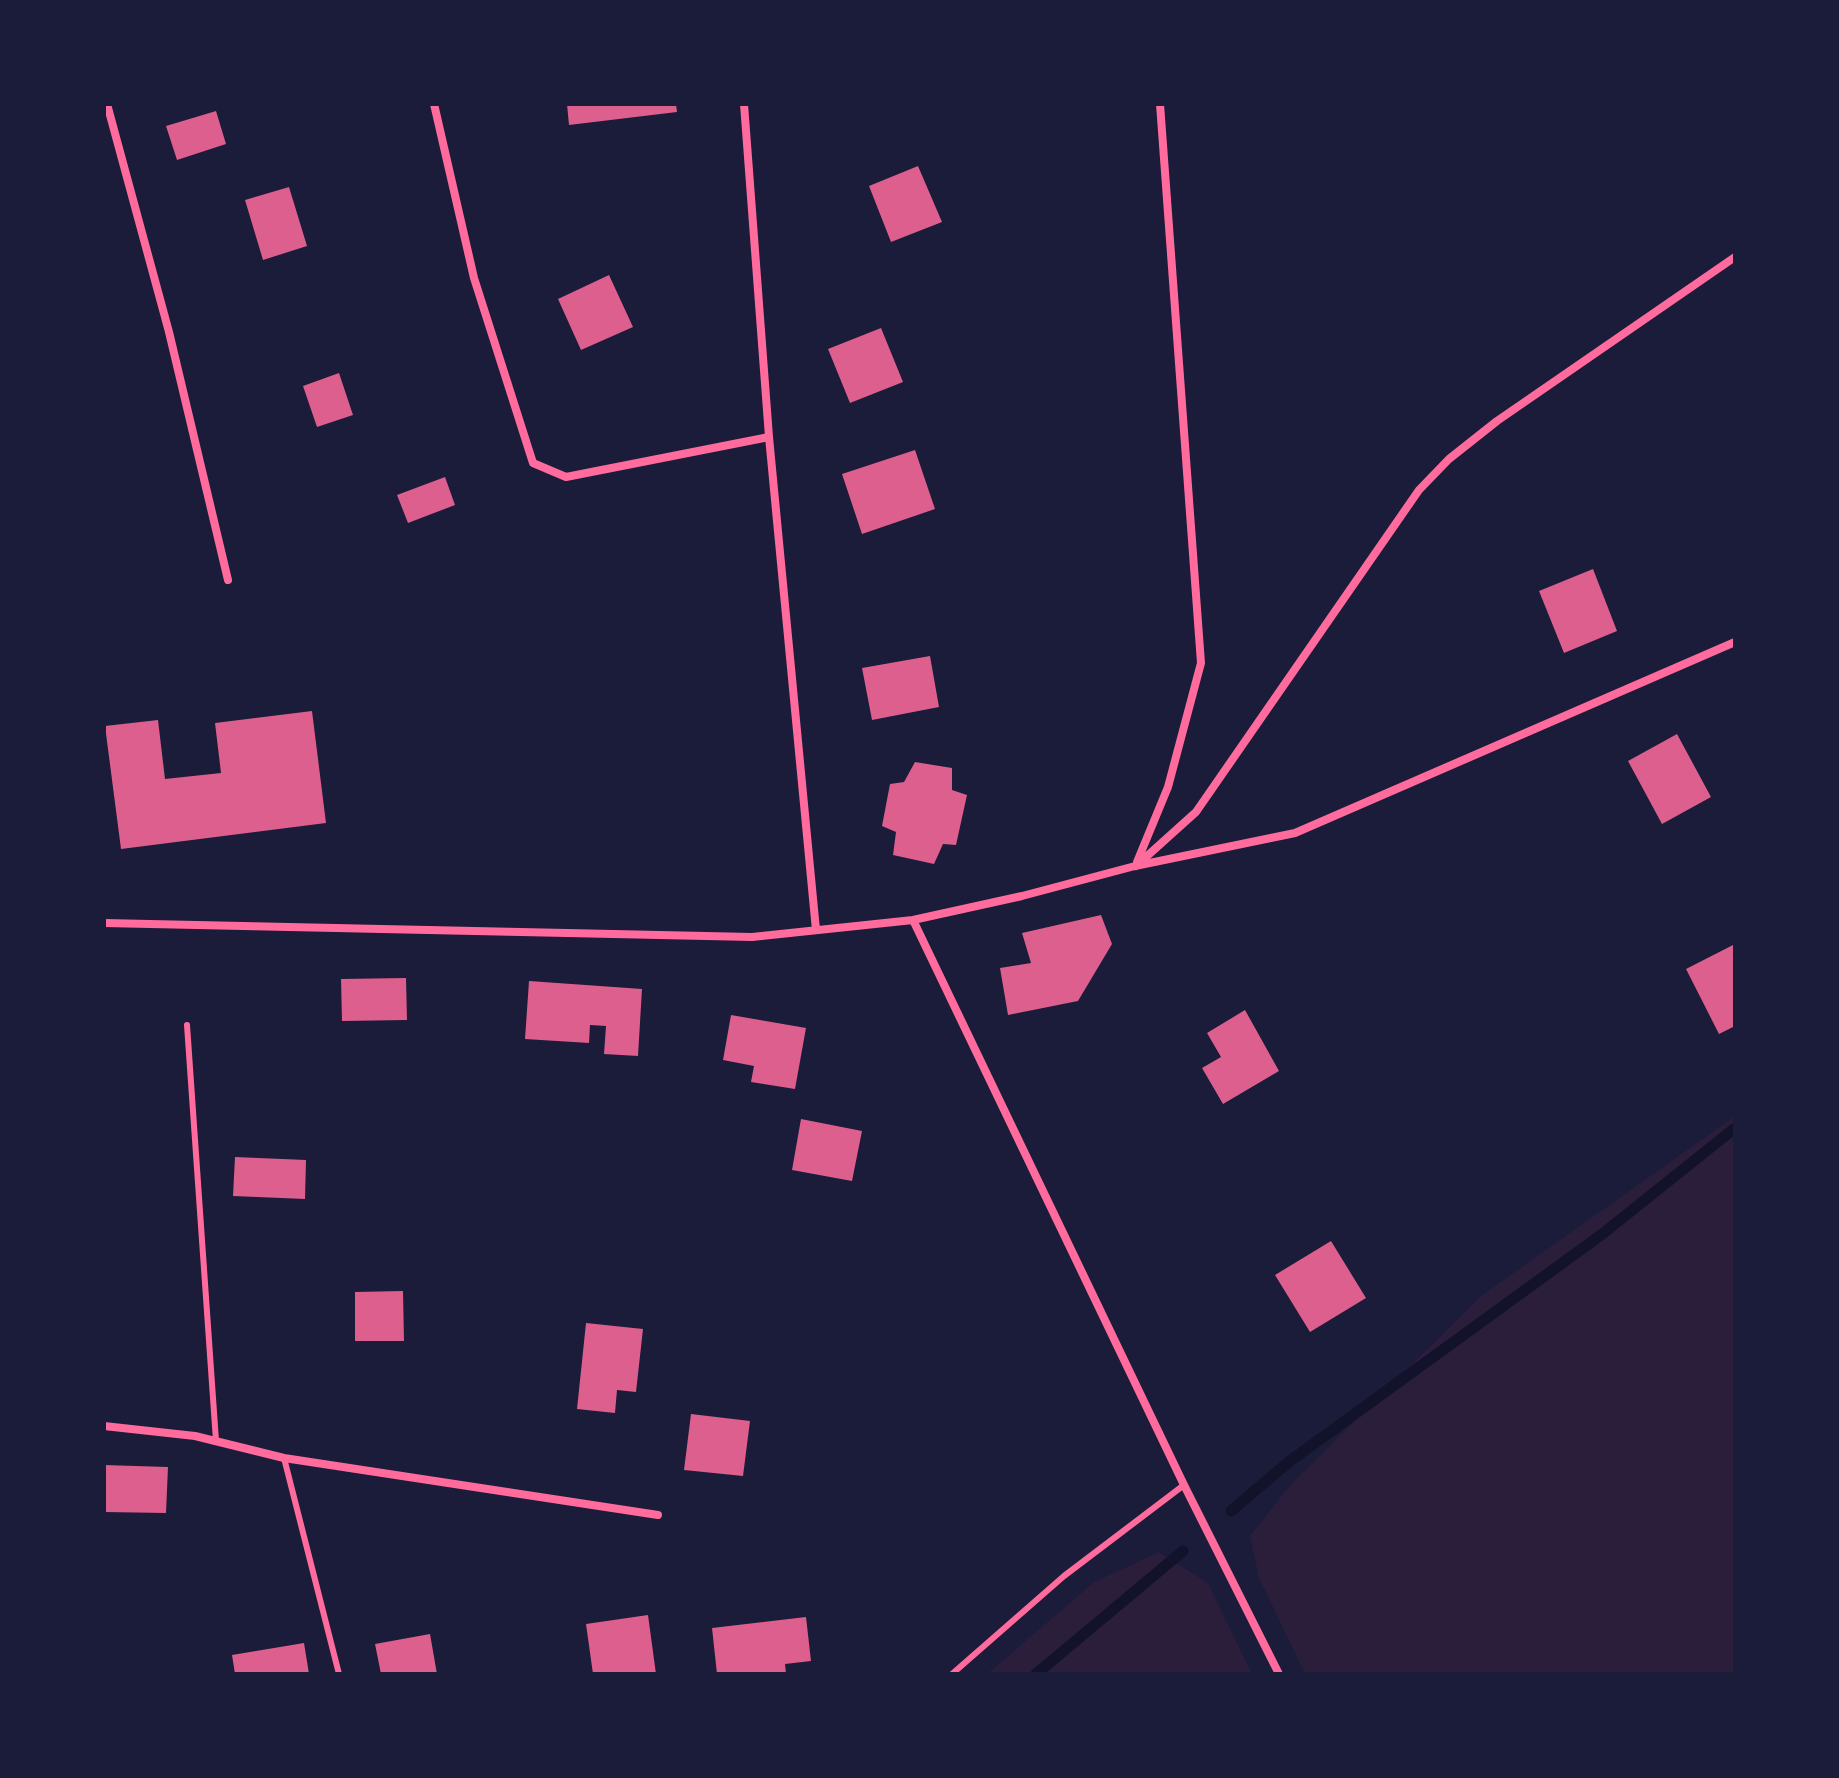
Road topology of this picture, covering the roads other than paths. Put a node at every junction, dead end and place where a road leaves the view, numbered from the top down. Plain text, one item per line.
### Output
1 (107, 104) edge
2 (434, 104) edge
3 (744, 104) edge
4 (1160, 104) edge
5 (1735, 257) edge
6 (769, 437) junction
7 (228, 580) dead end
8 (1735, 642) edge
9 (1135, 866) junction
10 (913, 920) junction
11 (104, 923) edge
12 (816, 930) junction
13 (187, 1025) dead end
14 (104, 1426) edge
15 (216, 1441) junction
16 (284, 1458) junction
17 (1184, 1485) junction
18 (658, 1515) dead end
19 (339, 1674) edge
20 (952, 1674) edge
21 (1279, 1674) edge

1 - 7 street
2 - 6 street
3 - 6 street
4 - 9 street
5 - 9 street
6 - 12 street
8 - 9 street
9 - 10 street
10 - 12 street
10 - 17 street
11 - 12 street
13 - 15 lane
14 - 15 street
15 - 16 street
16 - 18 street
16 - 19 lane
17 - 20 lane
17 - 21 street

